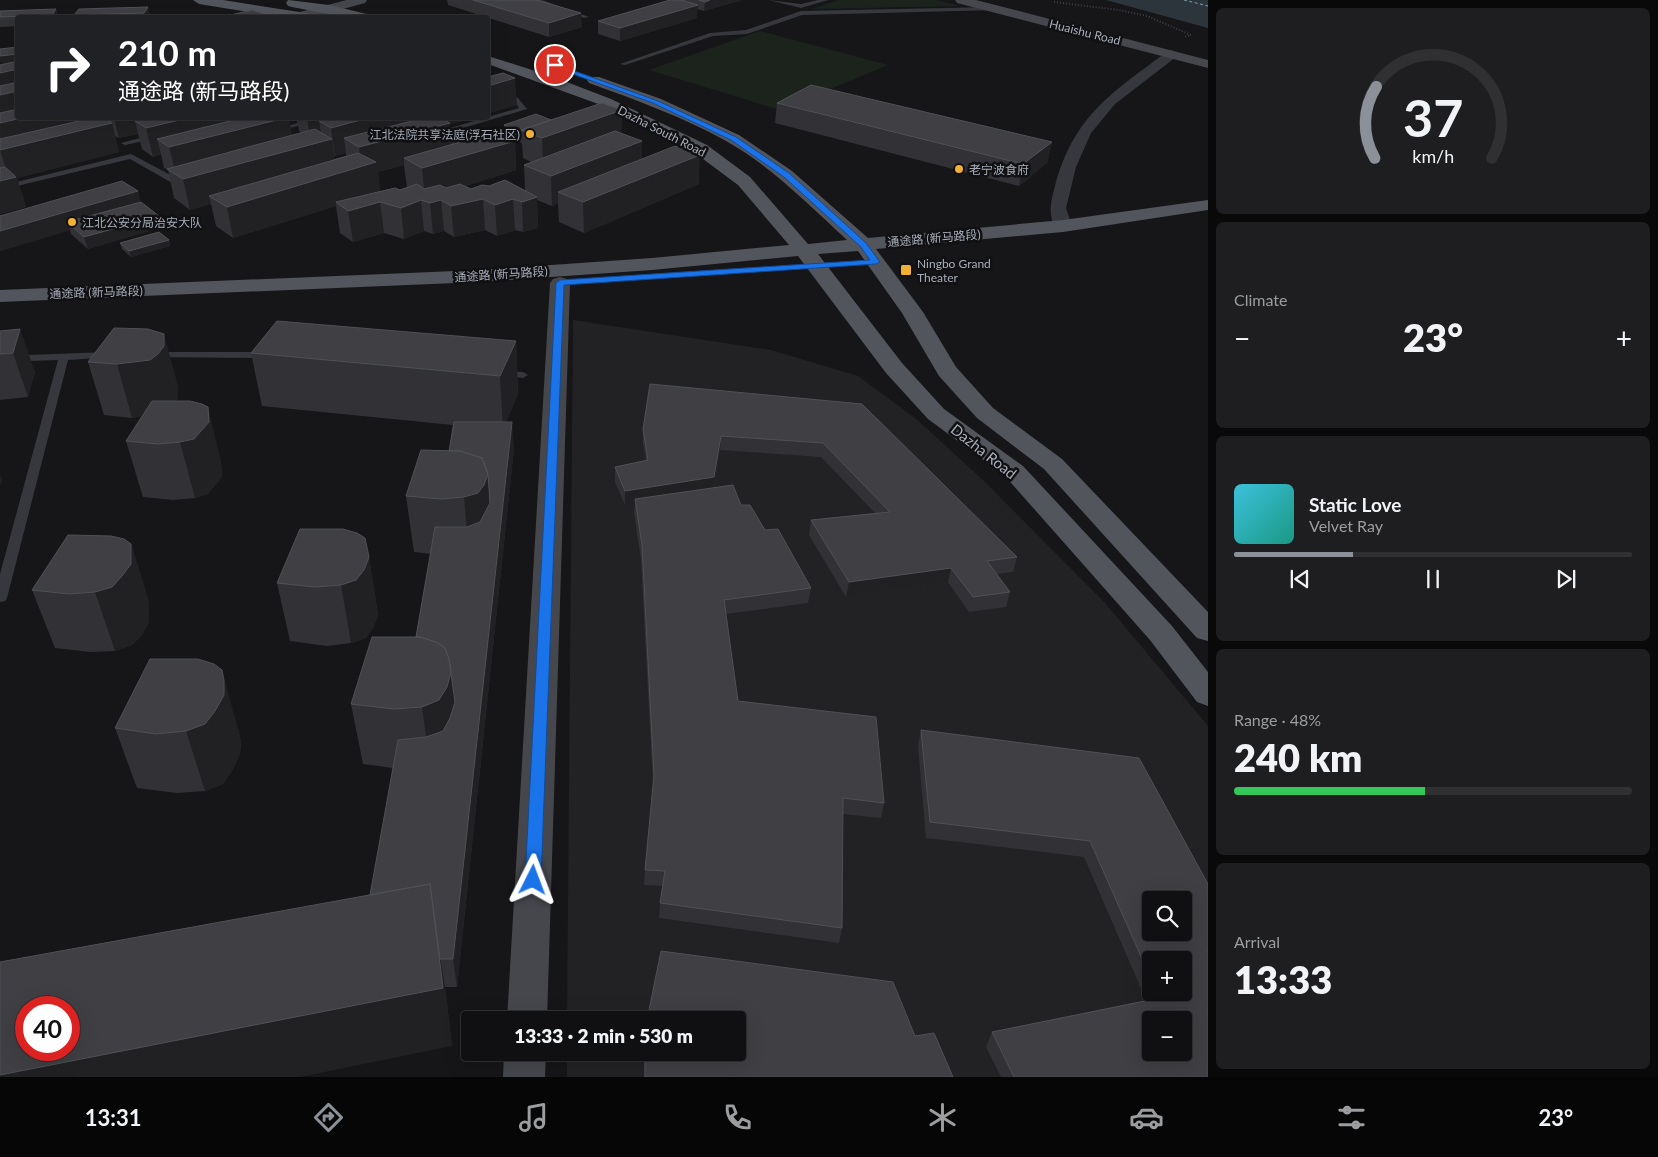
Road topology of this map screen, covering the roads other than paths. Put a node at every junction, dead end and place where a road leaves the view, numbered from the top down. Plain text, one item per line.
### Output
1 (200, 0) edge
2 (267, 0) edge
3 (360, 0) edge
4 (537, 0) edge
5 (771, 0) edge
6 (825, 0) edge
7 (961, 0) edge
8 (984, 0) edge
9 (329, 9) junction
10 (994, 9) junction
11 (291, 15) edge
12 (310, 15) edge
13 (354, 15) edge
14 (586, 17) dead end
15 (490, 47) edge
16 (1172, 54) junction
17 (490, 61) edge
18 (1208, 62) edge
19 (622, 64) dead end
20 (555, 65) dead end
21 (582, 75) dead end
22 (490, 90) edge
23 (500, 95) junction
24 (490, 98) edge
25 (490, 118) edge
26 (314, 120) edge
27 (483, 120) edge
28 (268, 121) edge
29 (280, 128) junction
30 (271, 131) dead end
31 (288, 133) dead end
32 (436, 133) dead end
33 (162, 134) edge
34 (131, 156) junction
35 (156, 162) edge
36 (147, 165) junction
37 (196, 177) edge
38 (0, 188) edge
39 (1208, 206) edge
40 (1208, 220) edge
41 (1063, 226) junction
42 (870, 253) junction
43 (810, 258) junction
44 (560, 283) junction
45 (0, 296) edge
46 (0, 308) edge
47 (122, 355) edge
48 (141, 355) edge
49 (276, 355) edge
50 (64, 356) junction
51 (0, 359) edge
52 (493, 372) edge
53 (523, 375) dead end
54 (0, 598) edge
55 (1208, 631) edge
56 (1208, 694) edge
57 (527, 1011) edge
58 (525, 1061) edge
59 (524, 1077) edge

1 - 11 main road
2 - 9 main road
3 - 9 street
4 - 14 lane
5 - 6 lane
7 - 10 street, Huaishu Road
8 - 18 street, Huaishu Road
9 - 12 street
9 - 13 main road
10 - 16 street, Huaishu Road
10 - 19 lane
15 - 20 main road
16 - 18 street, Huaishu Road
16 - 41 street
17 - 43 main road, Dazha South Road
21 - 42 main road, Dazha South Road
22 - 23 lane
23 - 24 lane
23 - 25 lane
26 - 29 lane
27 - 32 lane
28 - 29 lane
29 - 30 lane
29 - 31 lane
33 - 34 lane
34 - 36 lane
34 - 38 lane
35 - 36 lane
36 - 37 lane
39 - 41 main road, 通途路 (新马路段)
40 - 42 main road, 通途路 (新马路段)
41 - 42 main road, 通途路 (新马路段)
42 - 43 main road, 通途路 (新马路段)
42 - 55 main road, Dazha Road
43 - 44 main road, 通途路 (新马路段)
43 - 45 main road, 通途路 (新马路段)
43 - 56 main road, Dazha Road
44 - 46 main road, 通途路 (新马路段)
44 - 57 street
47 - 50 lane
48 - 49 lane
50 - 51 lane
50 - 54 lane
52 - 53 lane
58 - 59 street

